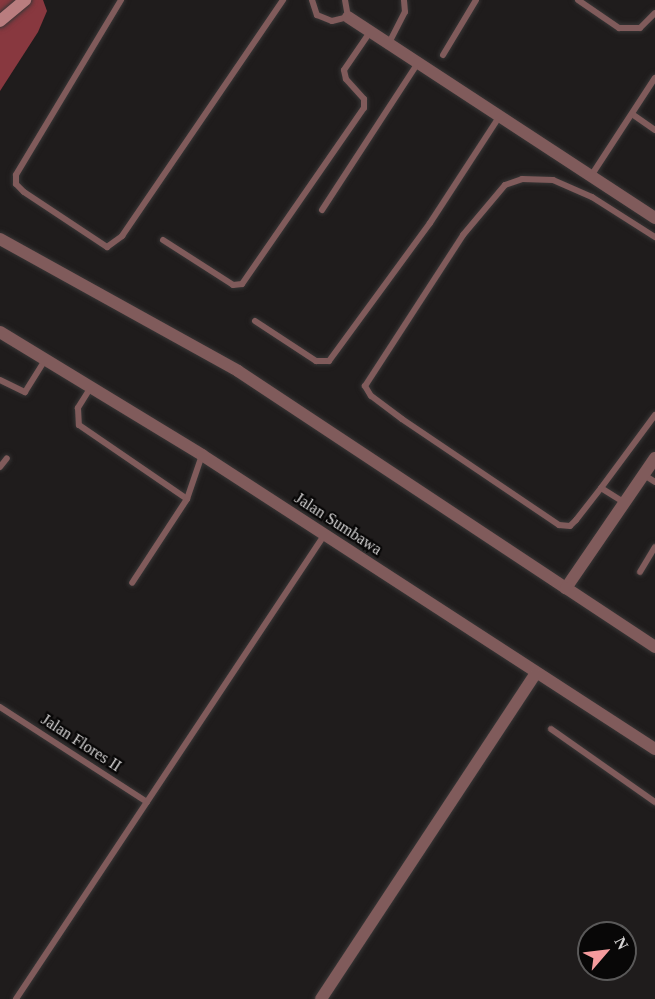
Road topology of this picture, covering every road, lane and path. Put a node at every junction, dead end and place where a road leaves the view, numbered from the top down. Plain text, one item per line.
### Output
1 (25, 0) edge
2 (121, 0) edge
3 (283, 0) edge
4 (312, 0) edge
5 (345, 0) edge
6 (404, 0) edge
7 (476, 0) edge
8 (578, 0) edge
9 (655, 14) edge
10 (348, 17) junction
11 (0, 21) edge
12 (370, 32) junction
13 (389, 44) junction
14 (443, 55) dead end
15 (418, 63) junction
16 (655, 78) edge
17 (632, 114) junction
18 (500, 116) junction
19 (655, 130) edge
20 (591, 176) junction
21 (322, 210) dead end
22 (655, 218) edge
23 (655, 237) edge
24 (0, 239) edge
25 (163, 240) dead end
26 (255, 321) dead end
27 (0, 332) edge
28 (43, 364) junction
29 (0, 380) edge
30 (88, 390) junction
31 (655, 415) edge
32 (202, 455) junction
33 (7, 458) dead end
34 (655, 458) edge
35 (0, 467) edge
36 (644, 475) junction
37 (655, 482) edge
38 (601, 488) junction
39 (187, 499) junction
40 (625, 502) junction
41 (325, 534) junction
42 (655, 548) edge
43 (640, 572) dead end
44 (132, 584) dead end
45 (566, 588) junction
46 (655, 647) edge
47 (535, 674) junction
48 (0, 707) edge
49 (550, 729) dead end
50 (655, 749) edge
51 (147, 802) junction
52 (655, 802) edge
53 (16, 999) edge
54 (321, 999) edge

1 - 11 main road
2 - 3 lane
4 - 10 lane
5 - 10 lane
6 - 13 lane
7 - 14 lane
8 - 9 lane
10 - 12 street
12 - 13 street
12 - 25 lane
13 - 15 street
15 - 18 street
15 - 21 lane
16 - 17 lane
17 - 19 lane
17 - 20 lane
18 - 20 street
18 - 26 lane
20 - 22 street
23 - 38 lane
24 - 45 street
27 - 28 street, Jalan Sumbawa
28 - 29 lane
28 - 30 street, Jalan Sumbawa
30 - 32 street, Jalan Sumbawa
30 - 39 lane
31 - 38 lane
32 - 39 lane
32 - 41 street, Jalan Sumbawa
33 - 35 lane
34 - 36 street
36 - 37 lane
36 - 40 street
38 - 40 lane
39 - 44 lane
40 - 45 street
41 - 47 street, Jalan Sumbawa
41 - 51 lane
42 - 43 lane
45 - 46 street
47 - 50 street, Jalan Sumbawa
47 - 54 street
48 - 51 lane, Jalan Flores II
49 - 52 lane
51 - 53 lane

